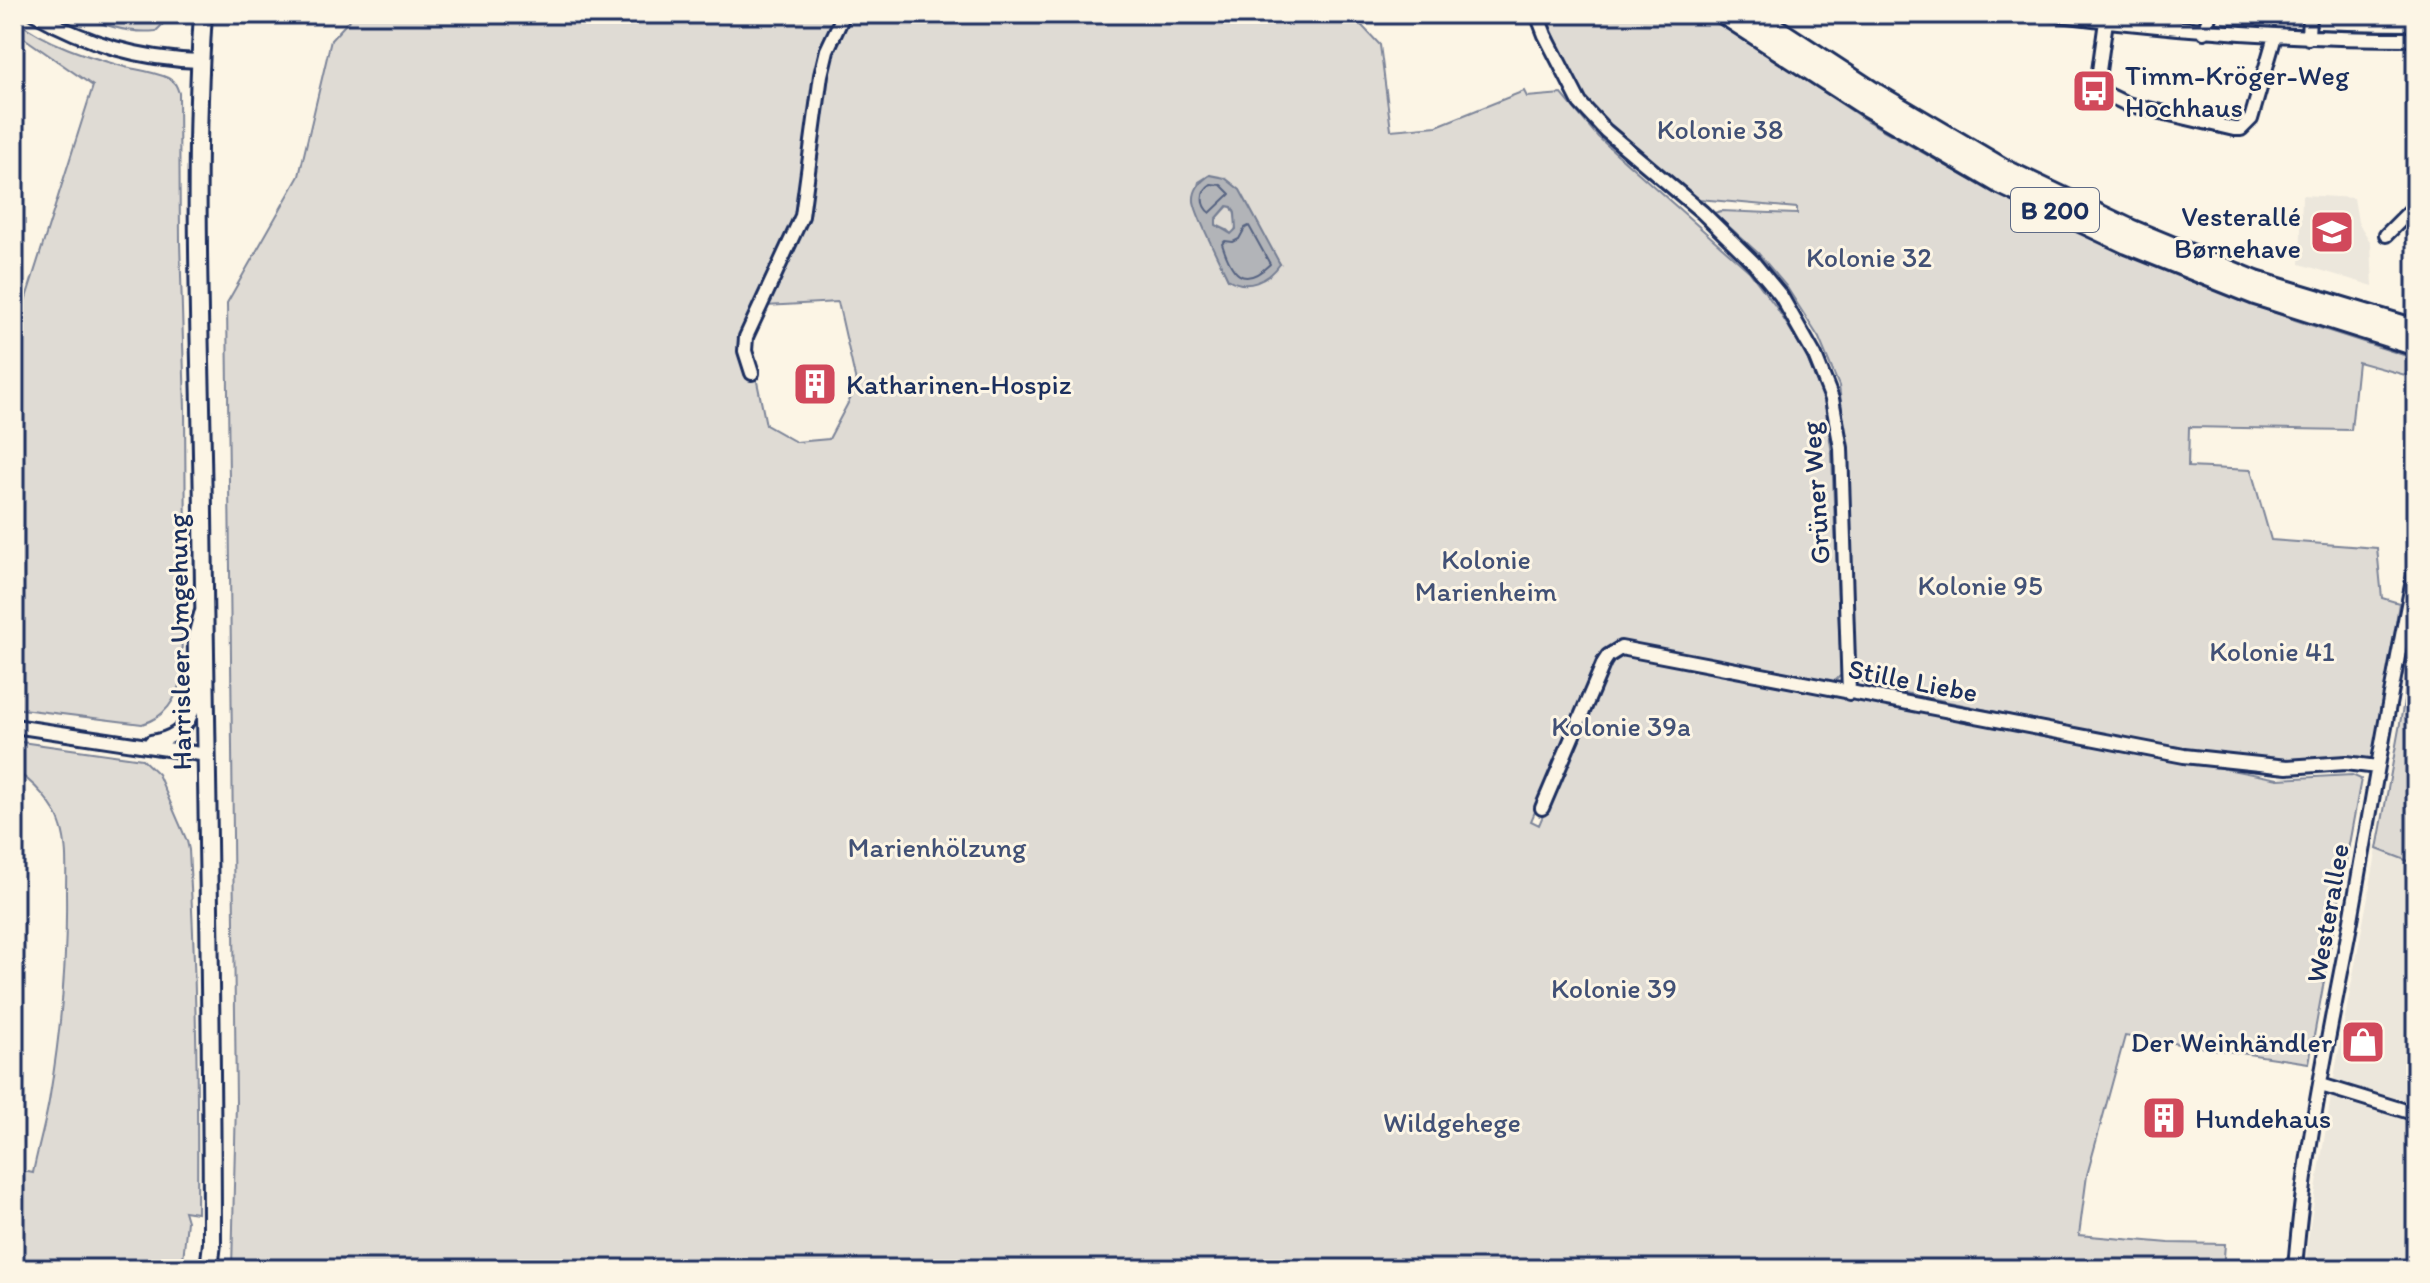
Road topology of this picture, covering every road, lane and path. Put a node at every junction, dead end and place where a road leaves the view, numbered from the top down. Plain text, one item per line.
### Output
1 (35, 14) edge
2 (203, 14) edge
3 (844, 14) edge
4 (1537, 14) edge
5 (1723, 14) edge
6 (1754, 14) edge
7 (2052, 14) edge
8 (2210, 14) edge
9 (2309, 14) edge
10 (2106, 21) junction
11 (2204, 32) junction
12 (2275, 36) junction
13 (2308, 38) junction
14 (2416, 39) edge
15 (200, 61) junction
16 (2416, 205) edge
17 (2386, 235) dead end
18 (2416, 329) edge
19 (2416, 346) edge
20 (752, 373) dead end
21 (2416, 566) edge
22 (203, 604) junction
23 (1849, 693) junction
24 (14, 726) edge
25 (140, 744) junction
26 (207, 755) junction
27 (2377, 767) junction
28 (1542, 808) dead end
29 (2321, 1085) junction
30 (2416, 1114) edge
31 (209, 1269) edge
32 (2295, 1269) edge

1 - 15 street
2 - 15 main road, Harrisleer Umgehung
3 - 20 street
4 - 23 street, Grüner Weg
5 - 19 highway, B 200
6 - 18 highway, B 200
7 - 10 street
8 - 11 street
9 - 13 street
10 - 11 street
10 - 12 street
11 - 12 street
12 - 13 street
13 - 14 street
15 - 22 main road, Harrisleer Umgehung
16 - 17 street
21 - 27 street, Westerallee
22 - 25 street
22 - 26 main road, Harrisleer Umgehung
23 - 27 street, Stille Liebe
23 - 28 street, Stille Liebe
24 - 25 street
25 - 26 street
26 - 31 main road, Harrisleer Umgehung
27 - 29 street, Westerallee
29 - 30 street
29 - 32 street, Westerallee

